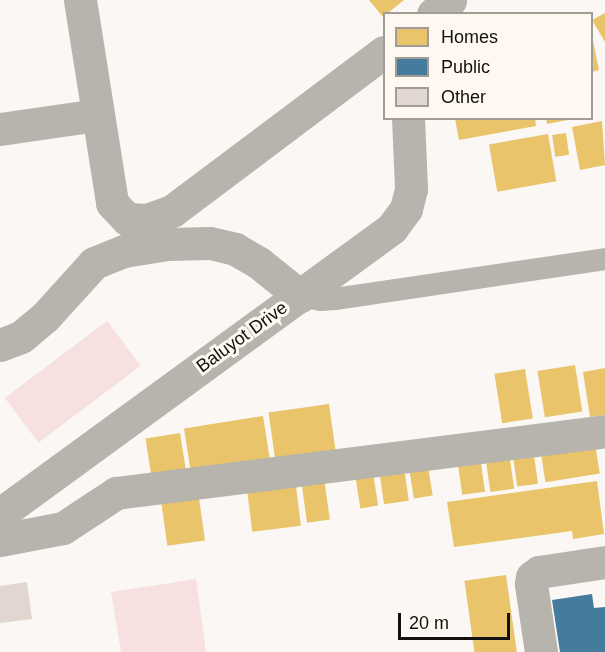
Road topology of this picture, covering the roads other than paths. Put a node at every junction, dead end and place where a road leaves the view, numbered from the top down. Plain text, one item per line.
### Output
1 (80, 0) edge
2 (450, 0) edge
3 (435, 12) edge
4 (383, 53) edge
5 (97, 115) junction
6 (408, 120) edge
7 (0, 129) edge
8 (605, 259) edge
9 (300, 296) junction
10 (0, 345) edge
11 (605, 431) edge
12 (0, 514) edge
13 (0, 540) edge
14 (605, 562) edge
15 (541, 652) edge

1 - 5 street
2 - 3 street
4 - 5 street
5 - 7 street
6 - 9 street, Baluyot Drive
8 - 9 lane
9 - 10 street
9 - 12 street, Baluyot Drive
11 - 13 street
14 - 15 street

